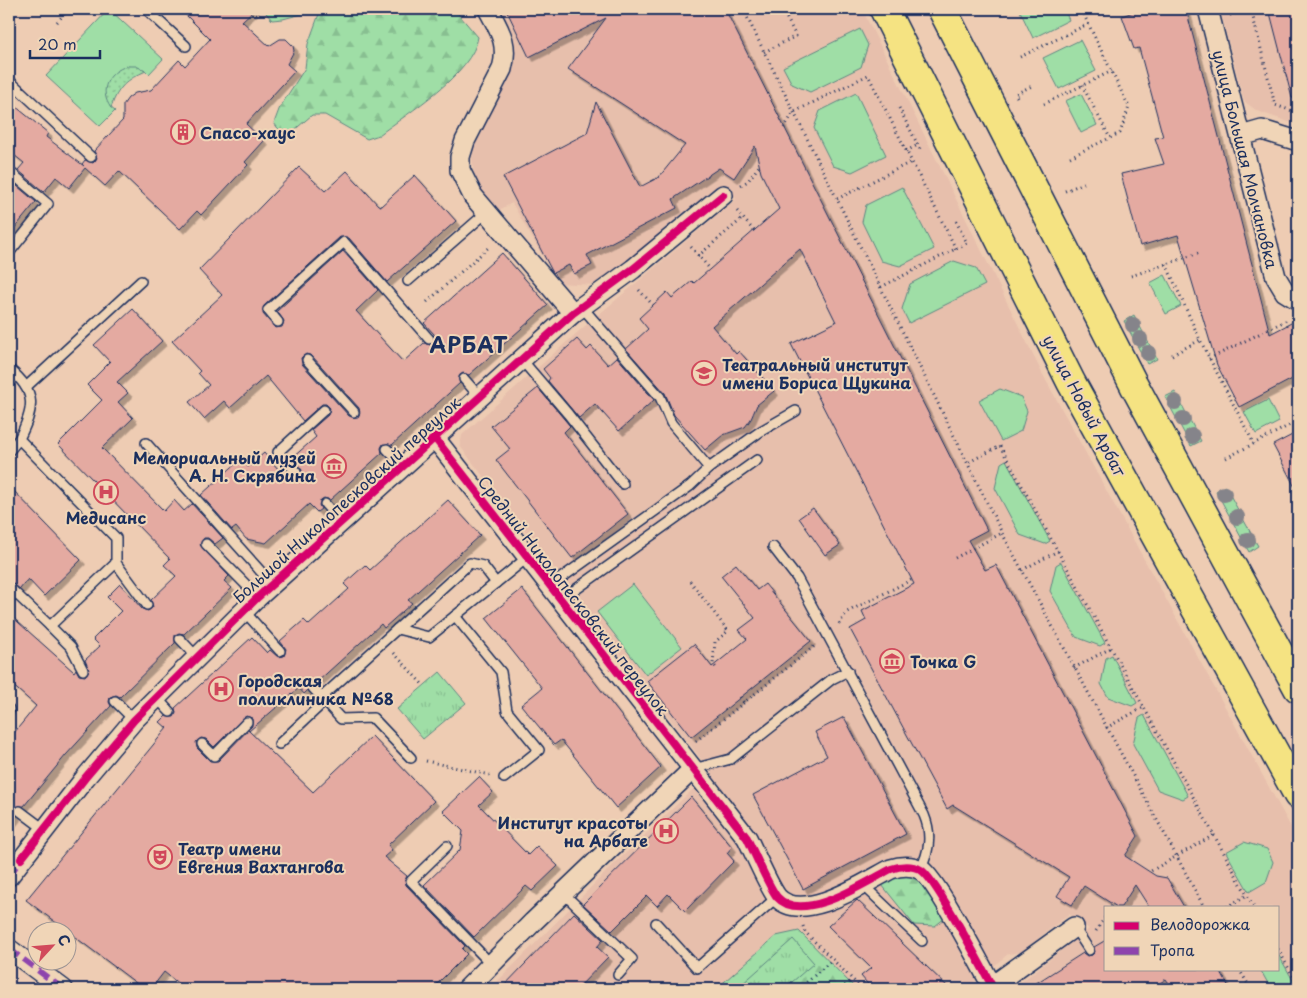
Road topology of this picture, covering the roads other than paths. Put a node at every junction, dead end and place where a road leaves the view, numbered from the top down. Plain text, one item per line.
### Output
1 (146, 9) edge
2 (488, 9) edge
3 (884, 9) edge
4 (942, 9) edge
5 (1208, 9) edge
6 (186, 46) dead end
7 (9, 80) edge
8 (1241, 136) junction
9 (1298, 142) edge
10 (91, 157) dead end
11 (9, 171) edge
12 (723, 195) road end
13 (487, 212) junction
14 (9, 252) edge
15 (408, 280) dead end
16 (141, 281) dead end
17 (1296, 308) edge
18 (577, 310) junction
19 (278, 322) dead end
20 (429, 339) dead end
21 (521, 359) junction
22 (307, 360) dead end
23 (9, 369) edge
24 (464, 379) dead end
25 (26, 387) junction
26 (479, 396) junction
27 (324, 410) dead end
28 (796, 411) dead end
29 (354, 412) dead end
30 (434, 437) junction
31 (19, 439) junction
32 (146, 443) dead end
33 (387, 448) dead end
34 (9, 451) edge
35 (757, 460) dead end
36 (403, 466) junction
37 (710, 468) junction
38 (296, 472) dead end
39 (623, 484) dead end
40 (325, 504) dead end
41 (341, 522) junction
42 (206, 544) dead end
43 (773, 547) dead end
44 (528, 557) junction
45 (116, 563) junction
46 (496, 583) junction
47 (272, 584) junction
48 (9, 587) edge
49 (556, 593) junction
50 (258, 597) junction
51 (147, 605) dead end
52 (244, 612) junction
53 (455, 616) junction
54 (50, 626) junction
55 (397, 629) junction
56 (180, 638) dead end
57 (280, 651) dead end
58 (197, 657) junction
59 (83, 670) dead end
60 (848, 671) junction
61 (312, 687) dead end
62 (1298, 688) edge
63 (156, 697) junction
64 (323, 699) junction
65 (116, 701) dead end
66 (170, 712) dead end
67 (134, 720) junction
68 (247, 722) dead end
69 (202, 744) dead end
70 (279, 744) dead end
71 (410, 758) road end
72 (693, 769) junction
73 (504, 778) road end
74 (1298, 795) edge
75 (20, 811) dead end
76 (44, 829) junction
77 (447, 846) dead end
78 (920, 870) junction
79 (9, 876) edge
80 (862, 884) junction
81 (563, 893) junction
82 (777, 897) junction
83 (656, 923) dead end
84 (1074, 927) joint
85 (922, 942) dead end
86 (9, 949) edge
87 (1089, 950) dead end
88 (492, 964) junction
89 (618, 974) dead end
90 (990, 988) edge
91 (63, 989) edge
92 (467, 989) edge

1 - 6 lane
2 - 13 street
3 - 74 main road, улица Новый Арбат
4 - 62 main road
5 - 8 street, улица Большая Молчановка
7 - 10 lane
8 - 9 street
8 - 17 street, улица Большая Молчановка
11 - 14 lane
12 - 18 street, Большой Николопесковский переулок
13 - 15 lane
13 - 18 street
16 - 25 lane
18 - 21 street, Большой Николопесковский переулок
18 - 37 lane
19 - 20 lane
21 - 26 street, Большой Николопесковский переулок
21 - 39 lane
22 - 29 lane
23 - 25 lane
24 - 26 lane
25 - 31 lane
26 - 30 street, Большой Николопесковский переулок
27 - 38 lane
28 - 37 lane
30 - 36 street, Большой Николопесковский переулок
30 - 44 street, Средний Николопесковский переулок
31 - 34 lane
31 - 45 lane
32 - 47 lane
33 - 36 lane
35 - 49 lane
36 - 41 street, Большой Николопесковский переулок
37 - 49 lane
40 - 41 lane
41 - 47 street, Большой Николопесковский переулок
42 - 50 lane
43 - 60 lane
44 - 46 lane
44 - 49 street, Средний Николопесковский переулок
45 - 51 lane
45 - 54 lane
46 - 53 lane
46 - 55 lane
47 - 50 street, Большой Николопесковский переулок
48 - 54 lane
49 - 72 street, Средний Николопесковский переулок
50 - 52 street, Большой Николопесковский переулок
52 - 57 lane
52 - 58 street, Большой Николопесковский переулок
53 - 55 lane
53 - 73 lane
54 - 59 lane
55 - 64 lane
56 - 58 lane
58 - 63 street, Большой Николопесковский переулок
60 - 72 lane
60 - 78 lane
61 - 64 lane
63 - 66 lane
63 - 67 street, Большой Николопесковский переулок
64 - 70 lane
64 - 71 lane
65 - 67 lane
67 - 76 street, Большой Николопесковский переулок
68 - 69 lane
72 - 81 street
72 - 82 street, Средний Николопесковский переулок
75 - 76 lane
76 - 79 street, Большой Николопесковский переулок
77 - 88 lane
78 - 80 street
78 - 90 street
80 - 82 street
80 - 85 lane
81 - 88 street
81 - 89 lane
82 - 83 lane
84 - 87 lane
84 - 90 street
86 - 91 street
88 - 92 street

